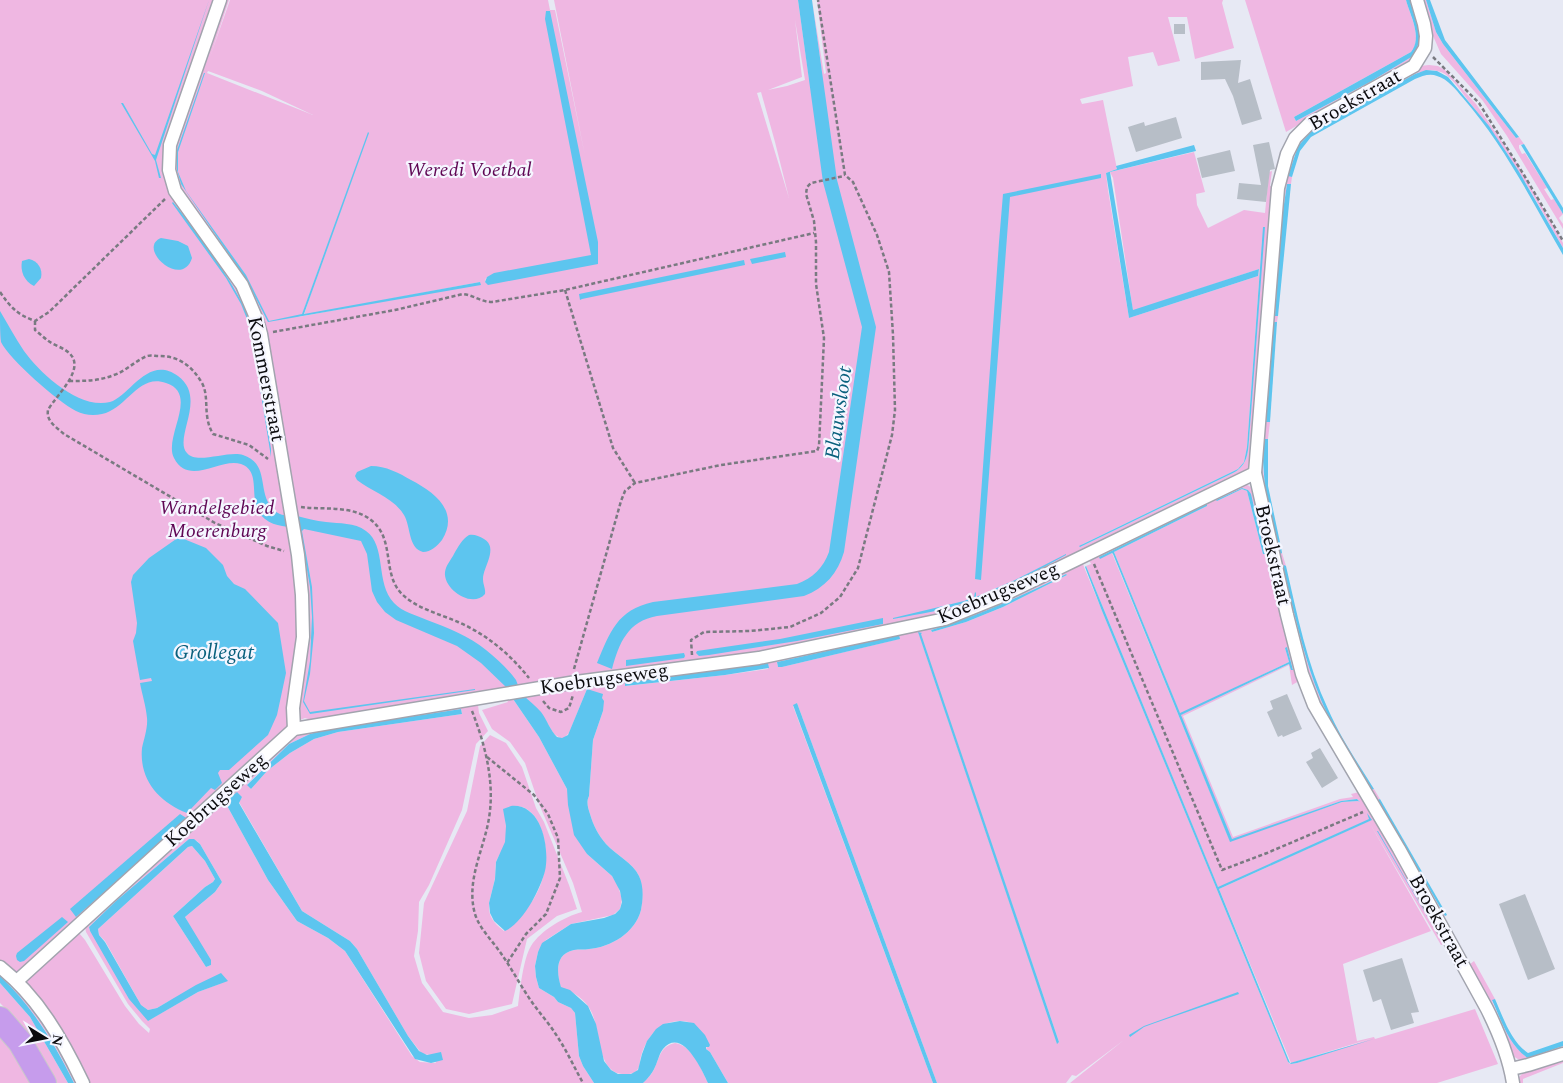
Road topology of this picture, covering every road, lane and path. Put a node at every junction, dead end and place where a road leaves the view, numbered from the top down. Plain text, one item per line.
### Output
1 (220, 0) edge
2 (818, 0) edge
3 (1417, 0) edge
4 (1425, 48) junction
5 (845, 176) junction
6 (175, 191) junction
7 (814, 233) junction
8 (1563, 241) edge
9 (565, 290) junction
10 (0, 292) edge
11 (35, 321) junction
12 (261, 334) junction
13 (69, 381) junction
14 (282, 465) junction
15 (1255, 473) junction
16 (635, 483) junction
17 (289, 507) junction
18 (1089, 554) junction
19 (298, 555) junction
20 (697, 665) junction
21 (574, 683) junction
22 (531, 689) junction
23 (469, 700) junction
24 (294, 729) junction
25 (486, 756) junction
26 (1374, 808) junction
27 (507, 963) junction
28 (0, 966) edge
29 (17, 981) junction
30 (0, 1019) edge
31 (1563, 1054) edge
32 (1511, 1069) junction
33 (44, 1083) edge
34 (82, 1083) edge
35 (583, 1083) edge
36 (1513, 1083) edge

1 - 6 street, Kommerstraat
2 - 5 path
3 - 4 street
4 - 8 path
4 - 15 street, Broekstraat
5 - 7 path
5 - 20 path
6 - 11 path
6 - 12 street, Kommerstraat
7 - 9 path
7 - 16 path
9 - 12 path
9 - 16 path
10 - 11 path
11 - 13 path
12 - 14 street, Kommerstraat
13 - 14 path
13 - 19 path
14 - 17 street, Kommerstraat
15 - 18 street, Koebrugseweg
15 - 26 street, Broekstraat
16 - 21 path
17 - 19 street, Kommerstraat
17 - 22 path
18 - 20 street, Koebrugseweg
18 - 26 path
19 - 24 street, Kommerstraat
20 - 21 street, Koebrugseweg
21 - 22 street, Koebrugseweg
21 - 22 path
22 - 23 street, Koebrugseweg
23 - 24 street, Koebrugseweg
23 - 25 path
24 - 29 street, Koebrugseweg
25 - 27 path
25 - 27 path
26 - 32 street, Broekstraat
27 - 35 path
28 - 29 street
29 - 34 street
30 - 33 highway
31 - 32 street
32 - 36 street, Broekstraat

